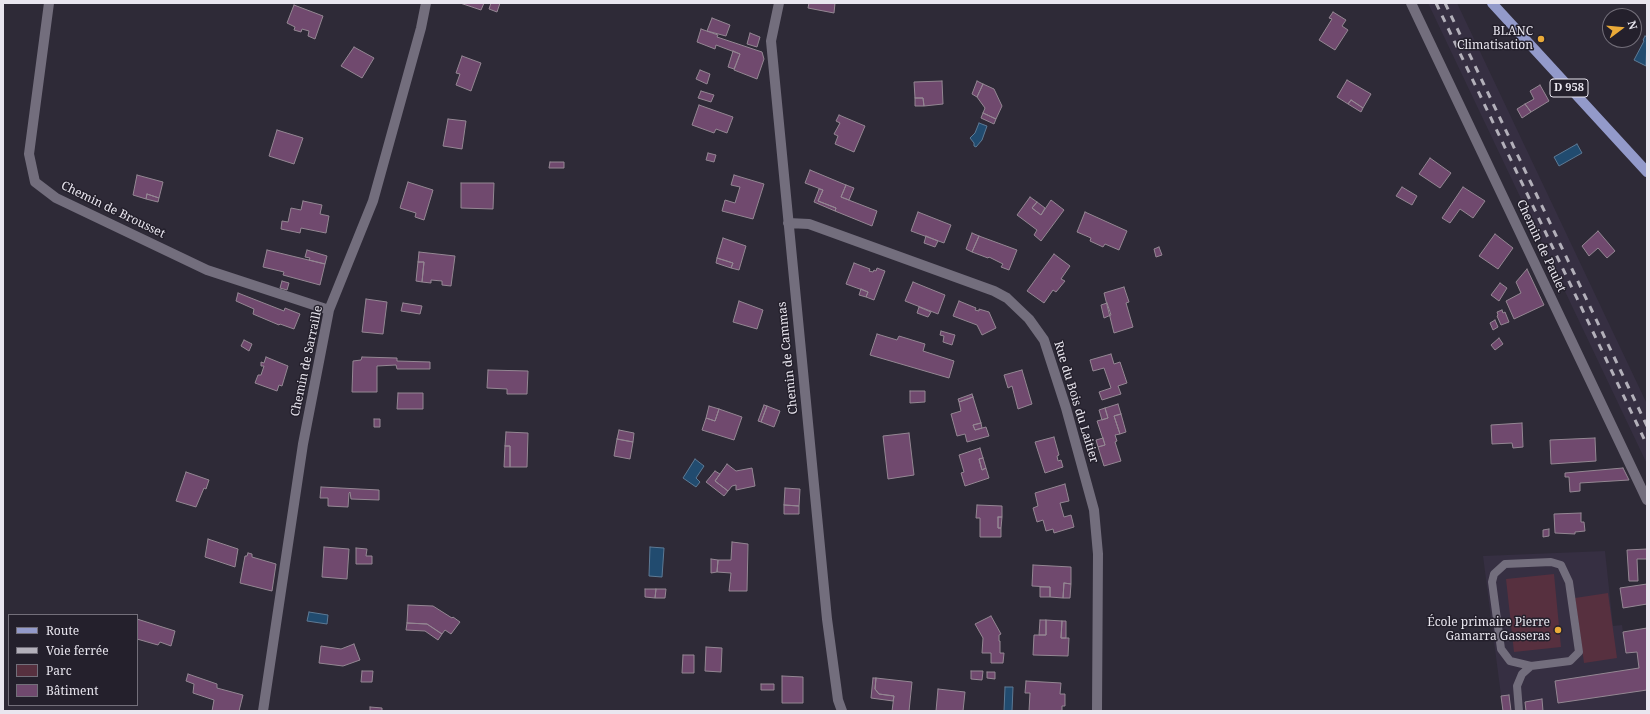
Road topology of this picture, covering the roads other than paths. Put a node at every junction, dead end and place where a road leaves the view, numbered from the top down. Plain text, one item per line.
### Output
1 (49, 3) edge
2 (426, 3) edge
3 (779, 3) edge
4 (1411, 3) edge
5 (1492, 3) edge
6 (1647, 172) edge
7 (788, 223) junction
8 (329, 310) junction
9 (1647, 500) edge
10 (1531, 666) junction
11 (263, 711) edge
12 (842, 711) edge
13 (1097, 711) edge
14 (1519, 711) edge

1 - 8 street, Chemin de Brousset
2 - 8 street, Chemin de Sarraille
3 - 7 street, Chemin de Cammas
4 - 9 street, Chemin de Paulet
5 - 6 main road, D 958
7 - 12 street, Chemin de Cammas
7 - 13 street, Rue du Bois du Laitier
8 - 11 street, Chemin de Sarraille
10 - 10 lane
10 - 14 lane

